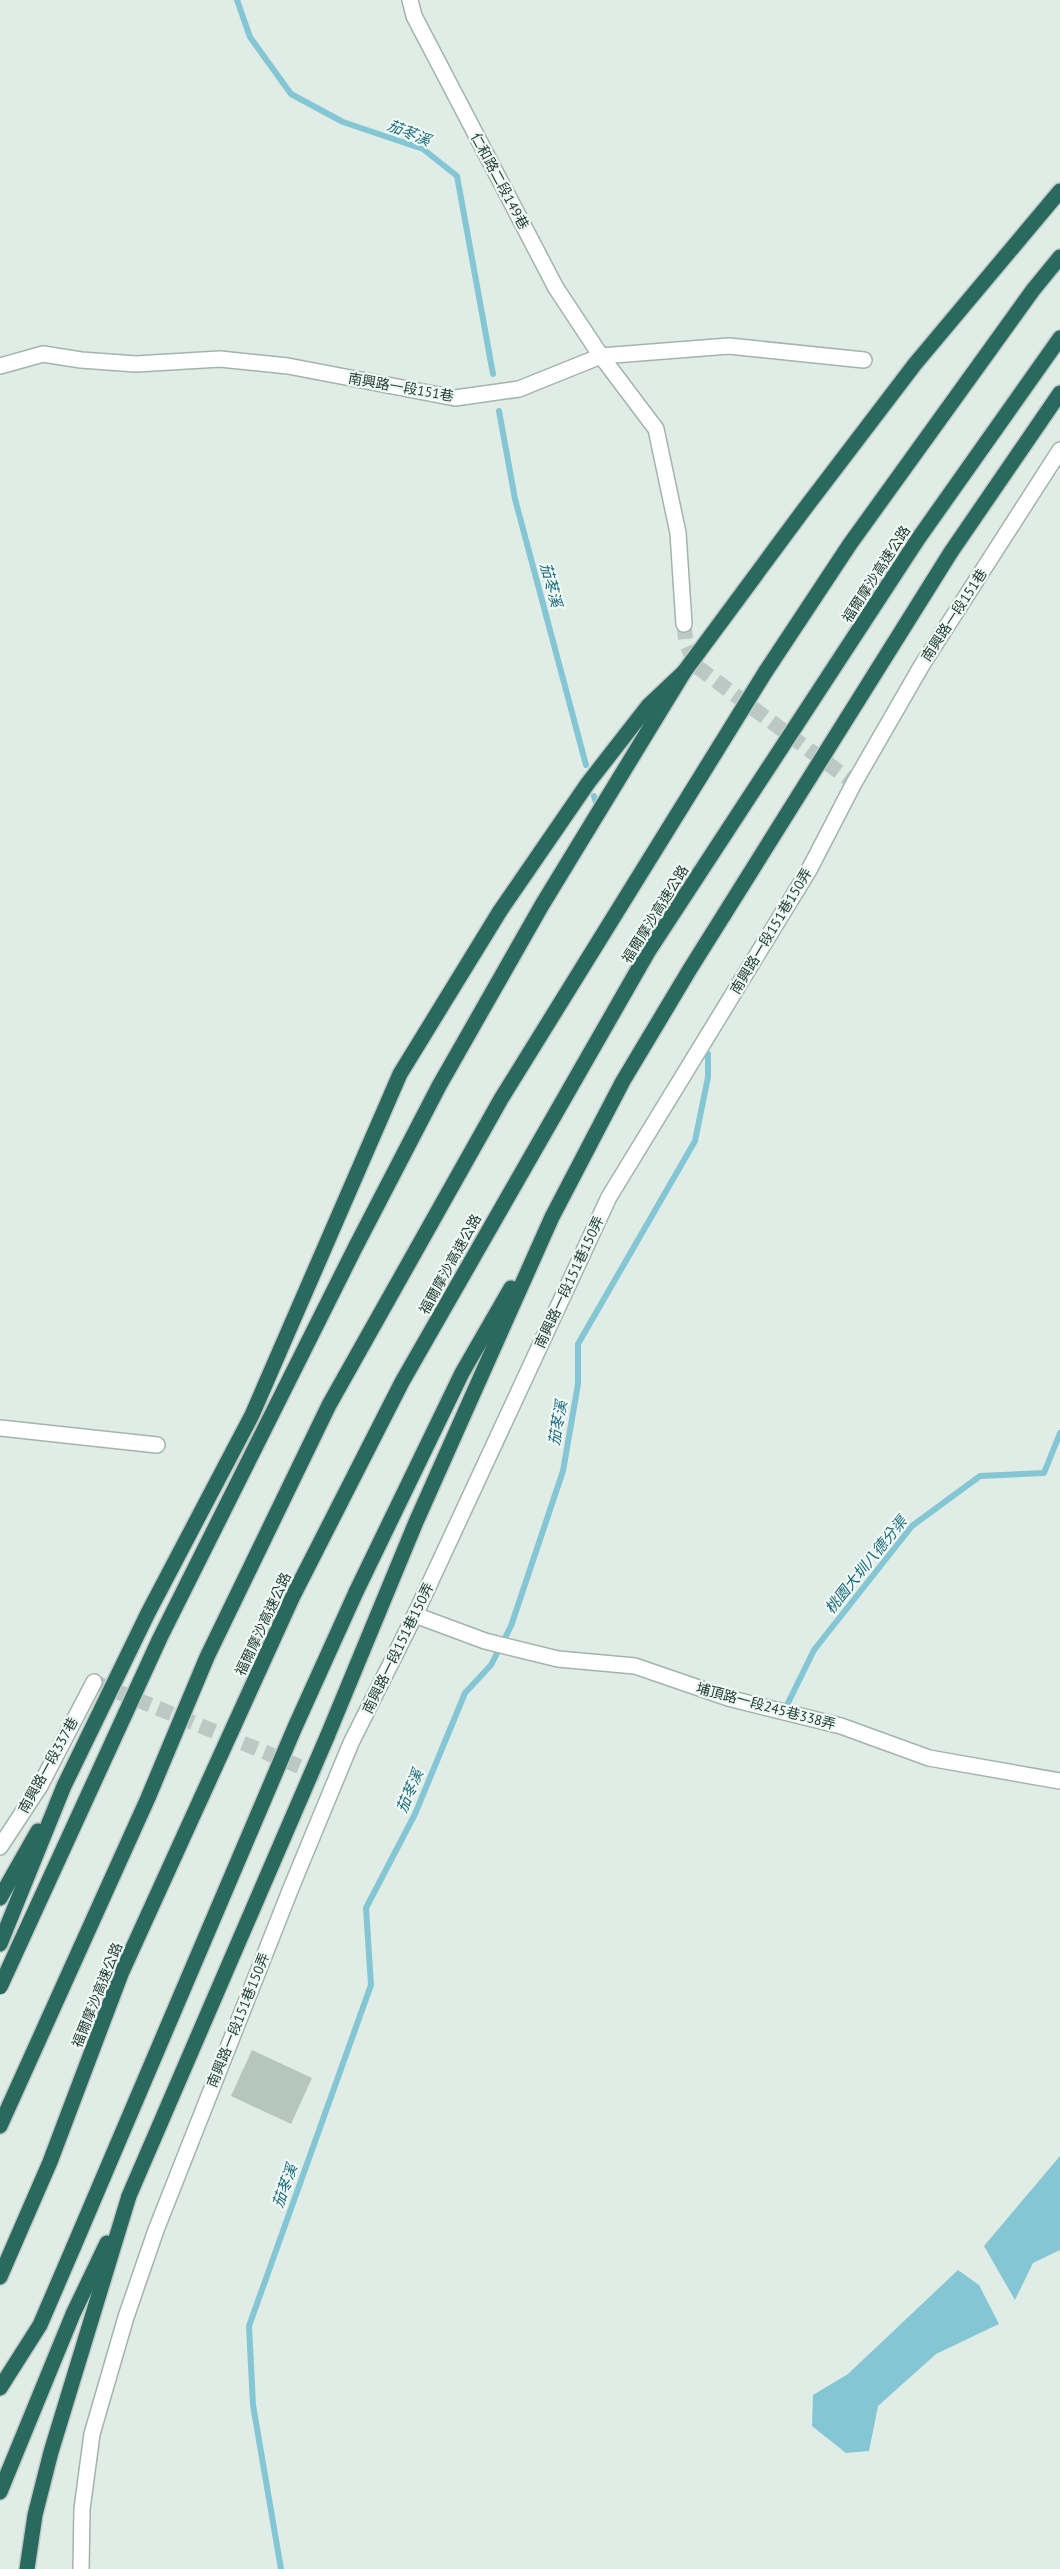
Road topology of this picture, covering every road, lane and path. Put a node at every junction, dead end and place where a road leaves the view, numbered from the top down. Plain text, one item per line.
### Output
1 (410, 0) edge
2 (1060, 191) edge
3 (1060, 257) edge
4 (1060, 338) edge
5 (601, 356) junction
6 (864, 360) dead end
7 (0, 366) edge
8 (1060, 393) edge
9 (1060, 450) edge
10 (684, 624) tunnel mouth
11 (684, 672) junction
12 (854, 783) joint
13 (552, 1217) junction
14 (0, 1428) edge
15 (157, 1445) dead end
16 (415, 1615) junction
17 (94, 1682) dead end
18 (1060, 1781) edge
19 (64, 1786) junction
20 (0, 1847) edge
21 (0, 1898) edge
22 (0, 1944) edge
23 (0, 1987) edge
24 (0, 2126) edge
25 (129, 2196) junction
26 (0, 2277) edge
27 (0, 2388) edge
28 (0, 2492) edge
29 (27, 2569) edge
30 (81, 2569) edge

1 - 5 street, 仁和路二段149巷
2 - 11 highway
3 - 24 highway
4 - 26 highway, 福爾摩沙高速公路
5 - 6 street, 南興路一段151巷
5 - 7 street, 南興路一段151巷
5 - 10 street
8 - 13 highway
9 - 12 street, 南興路一段151巷
11 - 19 highway
11 - 23 highway, bridge
12 - 16 street, 南興路一段151巷150弄
13 - 25 highway, bridge
13 - 27 highway, bridge
14 - 15 street
16 - 18 street, 埔頂路一段245巷338弄
16 - 30 street, 南興路一段151巷150弄
17 - 20 street, 南興路一段337巷
19 - 21 highway
19 - 22 highway
25 - 28 highway
25 - 29 highway

